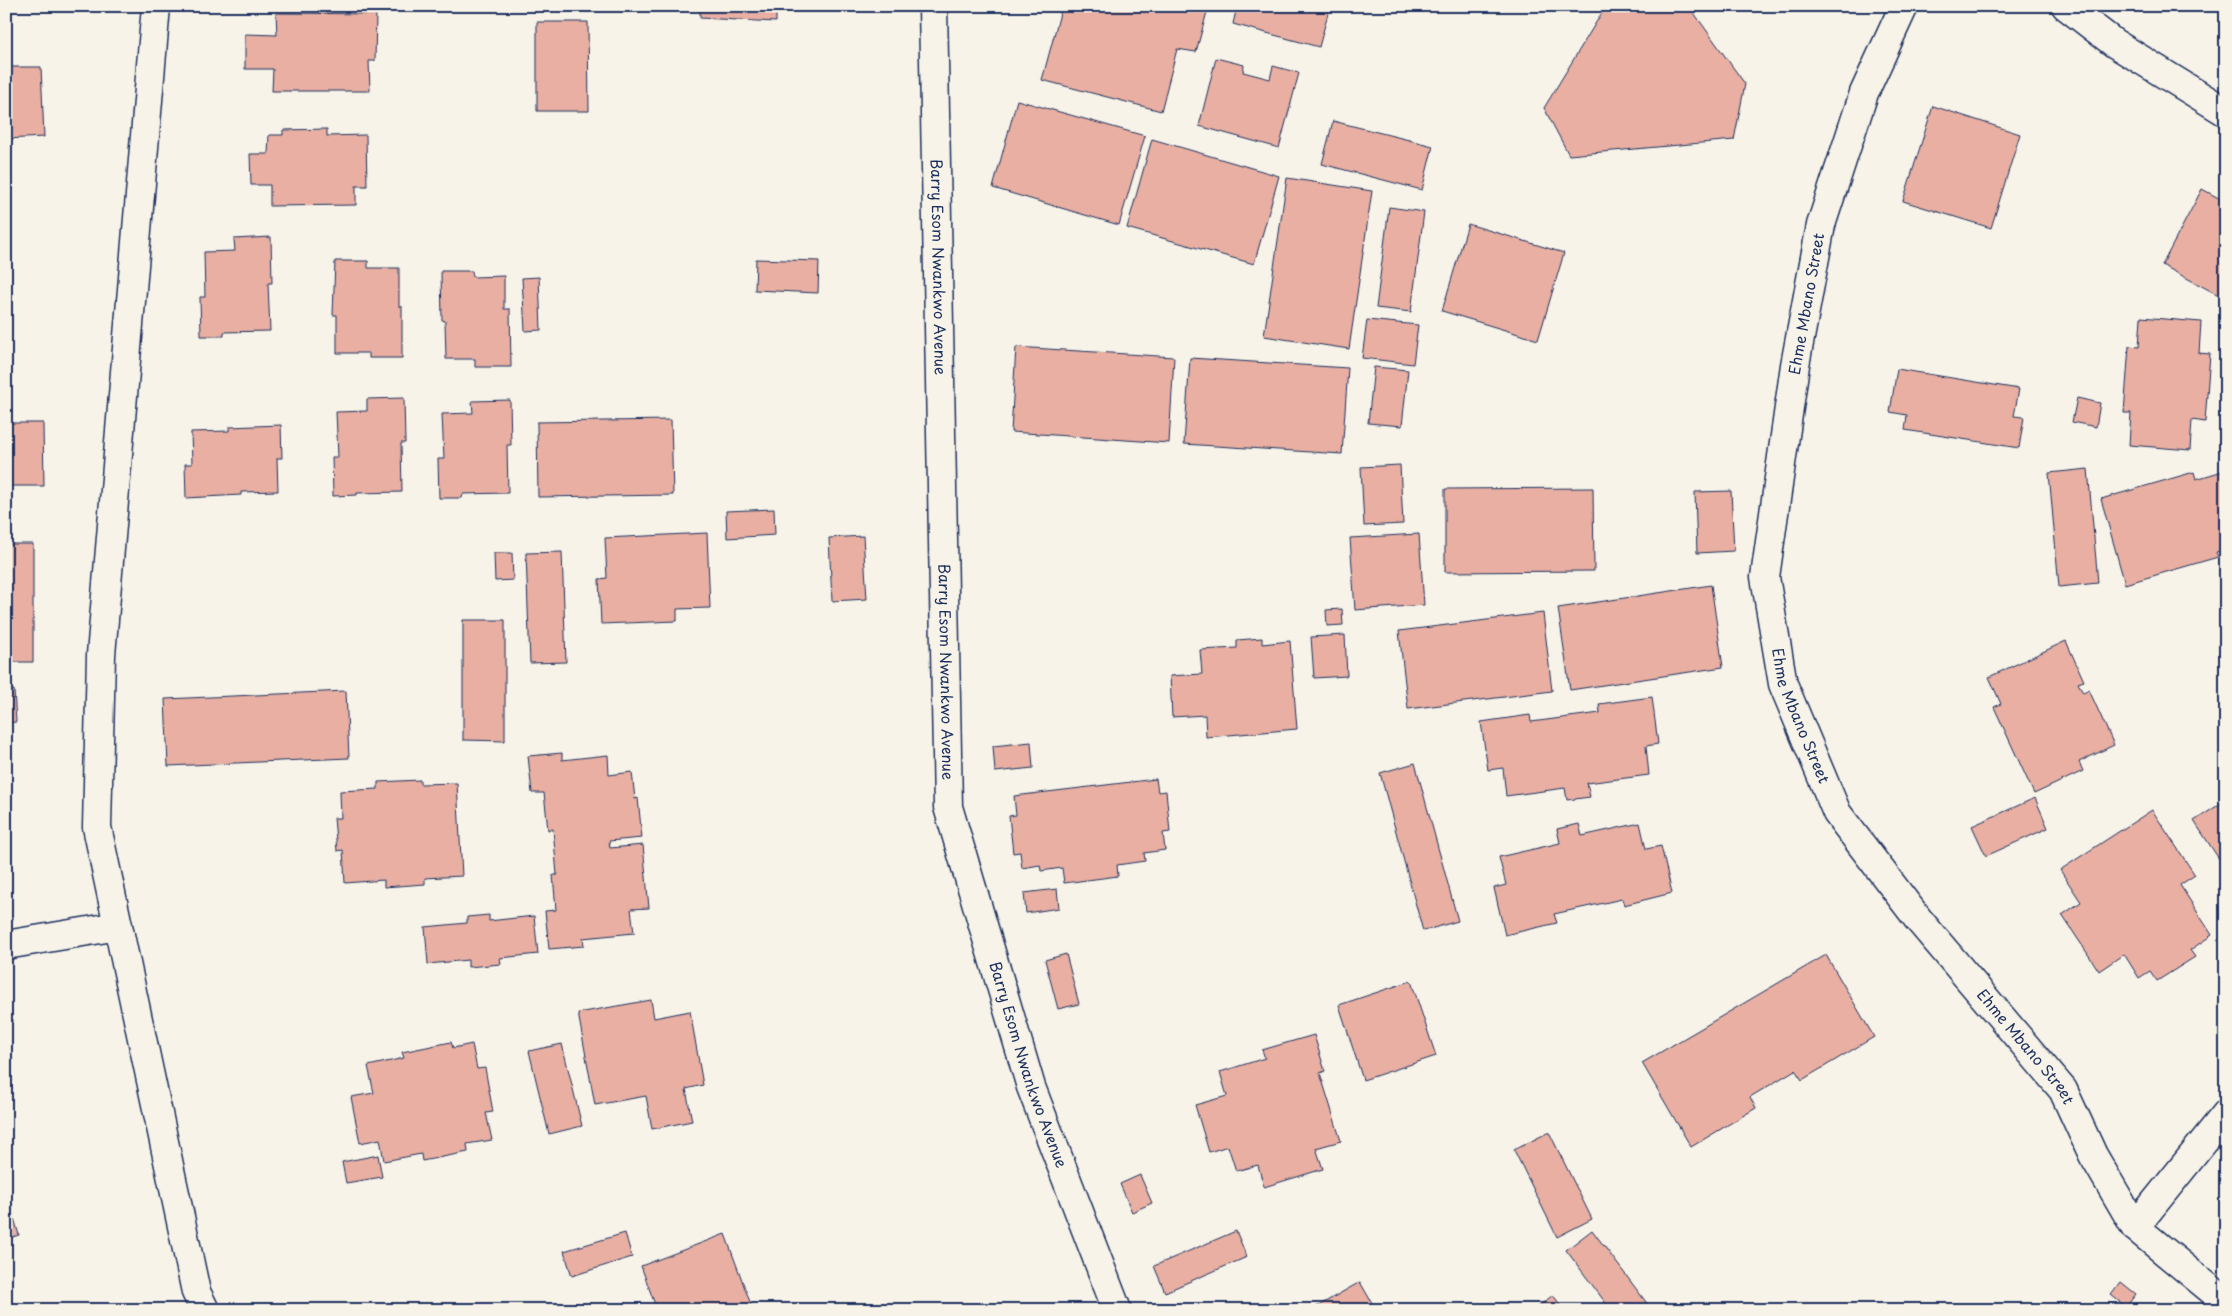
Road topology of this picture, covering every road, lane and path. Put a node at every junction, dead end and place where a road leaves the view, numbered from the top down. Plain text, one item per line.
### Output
1 (156, 6) edge
2 (933, 6) edge
3 (1904, 6) edge
4 (2066, 6) edge
5 (2226, 112) edge
6 (118, 926) junction
7 (6, 945) edge
8 (2226, 1114) edge
9 (2135, 1227) junction
10 (2226, 1302) edge
11 (205, 1310) edge
12 (1116, 1310) edge

1 - 6 street
2 - 12 street, Barry Esom Nwankwo Avenue
3 - 9 street, Ehme Mbano Street
4 - 5 street
6 - 7 street
6 - 11 street
8 - 9 street
9 - 10 street, Ehme Mbano Street

